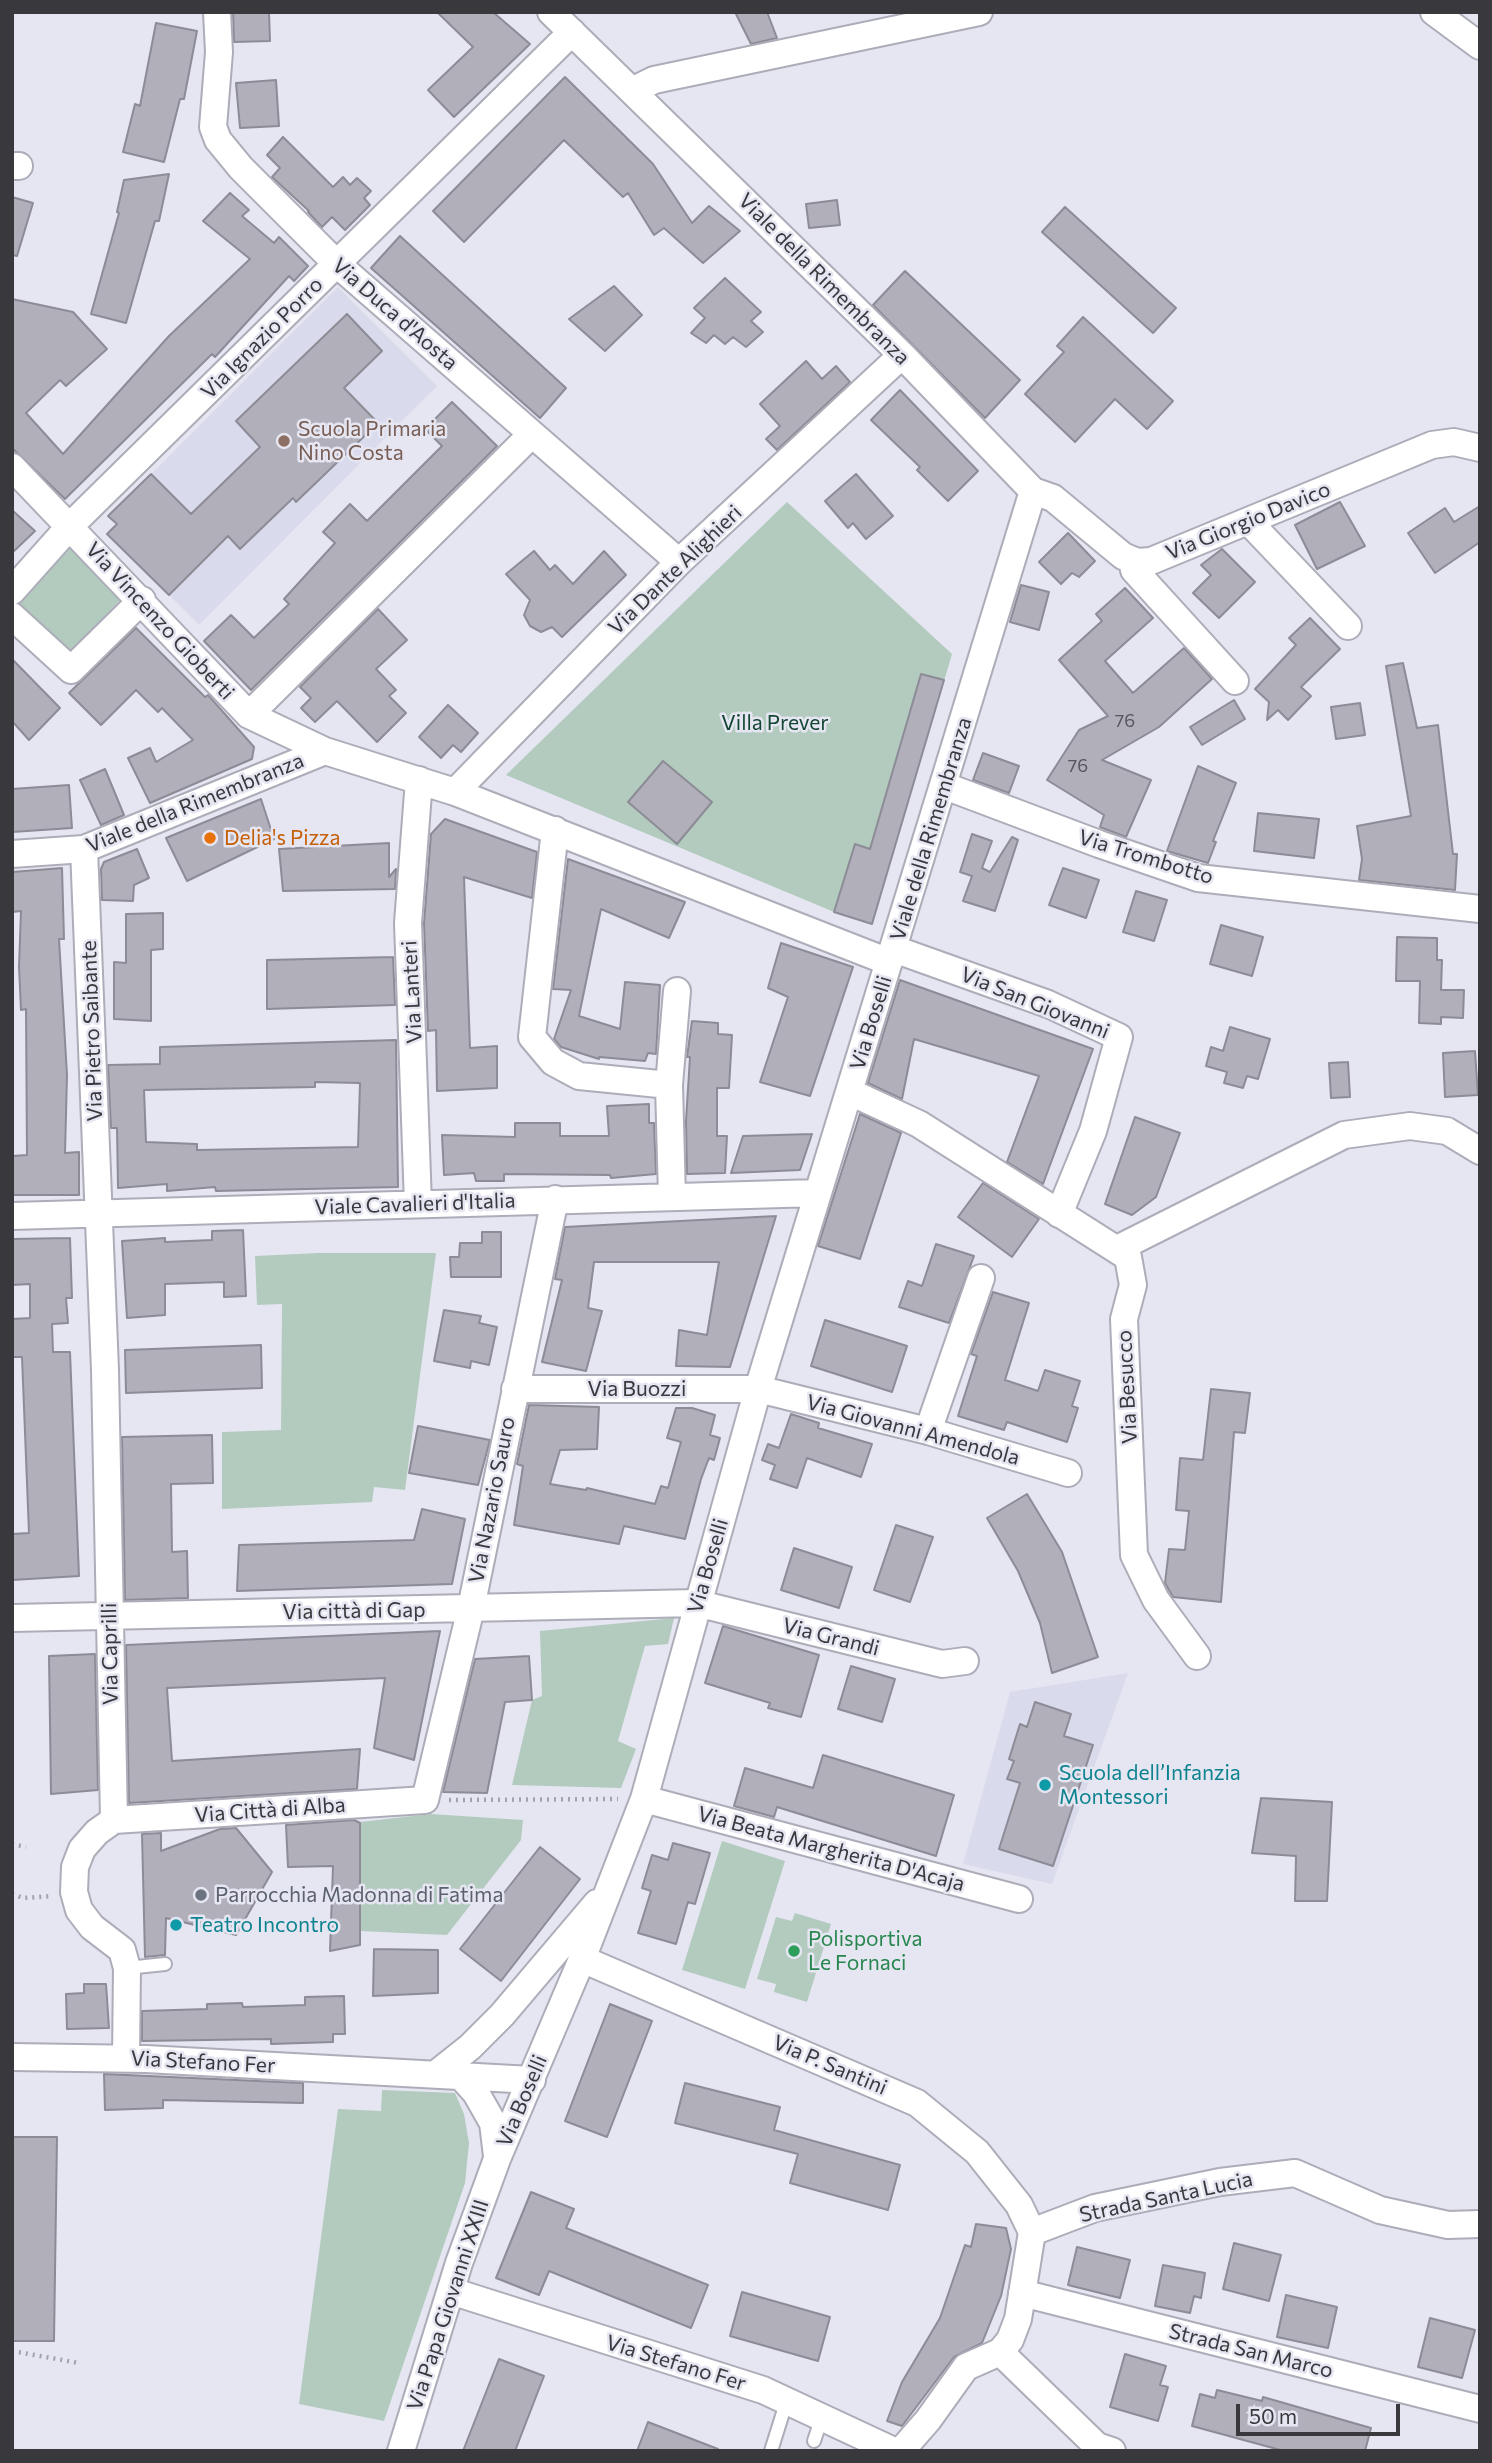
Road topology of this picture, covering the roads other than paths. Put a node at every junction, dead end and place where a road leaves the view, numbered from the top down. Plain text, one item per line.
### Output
1 (217, 12) edge
2 (551, 12) edge
3 (979, 12) edge
4 (1434, 12) edge
5 (572, 32) junction
6 (1480, 46) edge
7 (632, 91) junction
8 (337, 264) junction
9 (902, 355) junction
10 (533, 434) junction
11 (1480, 448) edge
12 (12, 467) edge
13 (1033, 491) junction
14 (1248, 521) junction
15 (71, 526) junction
16 (1132, 560) junction
17 (679, 562) junction
18 (12, 591) edge
19 (142, 600) junction
20 (12, 616) edge
21 (1348, 626) dead end
22 (1236, 681) dead end
23 (249, 715) junction
24 (325, 751) junction
25 (419, 780) junction
26 (945, 786) junction
27 (455, 792) junction
28 (555, 830) junction
29 (84, 849) junction
30 (12, 854) edge
31 (1480, 909) edge
32 (892, 956) junction
33 (677, 991) dead end
34 (669, 1085) junction
35 (850, 1092) junction
36 (1480, 1151) edge
37 (818, 1193) junction
38 (672, 1197) junction
39 (555, 1199) junction
40 (418, 1204) junction
41 (100, 1214) junction
42 (1059, 1214) junction
43 (12, 1216) edge
44 (1117, 1250) junction
45 (981, 1278) dead end
46 (515, 1389) junction
47 (758, 1389) junction
48 (928, 1431) junction
49 (1068, 1473) dead end
50 (696, 1603) junction
51 (471, 1608) junction
52 (109, 1616) junction
53 (12, 1618) edge
54 (1197, 1656) dead end
55 (965, 1661) dead end
56 (644, 1799) junction
57 (425, 1800) joint
58 (114, 1820) junction
59 (611, 1885) junction
60 (1019, 1899) dead end
61 (582, 1959) junction
62 (165, 1964) dead end
63 (127, 1968) junction
64 (12, 2057) edge
65 (127, 2058) junction
66 (447, 2074) junction
67 (532, 2080) junction
68 (497, 2159) junction
69 (1480, 2224) edge
70 (1032, 2232) junction
71 (451, 2291) junction
72 (1022, 2292) junction
73 (1000, 2352) junction
74 (787, 2399) junction
75 (1480, 2409) edge
76 (401, 2451) edge
77 (771, 2451) edge
78 (894, 2451) edge
79 (901, 2451) edge
80 (1112, 2451) edge

1 - 8 street, Via Duca d'Aosta
2 - 5 street, Viale della Rimembranza
3 - 7 street
4 - 6 street
5 - 7 street, Viale della Rimembranza
5 - 8 street, Via Ignazio Porro
7 - 9 street, Viale della Rimembranza
8 - 10 street, Via Duca d'Aosta
8 - 15 street, Via Ignazio Porro
9 - 13 street, Viale della Rimembranza
9 - 17 street, Via Dante Alighieri
10 - 17 street, Via Duca d'Aosta
10 - 23 street
11 - 14 street, Via Giorgio Davico
12 - 15 street, Via Vincenzo Gioberti
13 - 16 street
13 - 26 street, Viale della Rimembranza
14 - 16 street, Via Giorgio Davico
14 - 21 street
15 - 18 street, Via Ignazio Porro
15 - 19 street, Via Vincenzo Gioberti
16 - 22 street
17 - 27 street, Via Dante Alighieri
19 - 20 street
19 - 23 street, Via Vincenzo Gioberti
23 - 24 street, Via Vincenzo Gioberti
24 - 25 street, Viale della Rimembranza
24 - 29 street, Viale della Rimembranza
25 - 27 street, Viale della Rimembranza
25 - 40 street, Via Lanteri
26 - 31 street, Via Trombotto
26 - 32 street, Viale della Rimembranza
27 - 28 street, Viale della Rimembranza
28 - 32 street, Viale della Rimembranza
28 - 34 street
29 - 30 street, Viale della Rimembranza
29 - 41 street, Via Pietro Saibante
32 - 35 street, Via Boselli
32 - 42 street, Via San Giovanni
33 - 34 street
34 - 38 street
35 - 37 street, Via Boselli
35 - 42 street
36 - 44 street
37 - 38 street, Viale Cavalieri d'Italia
37 - 47 street, Via Boselli
38 - 39 street, Viale Cavalieri d'Italia
39 - 40 street, Viale Cavalieri d'Italia
39 - 46 street, Via Nazario Sauro
40 - 41 street, Viale Cavalieri d'Italia
41 - 43 street, Viale Cavalieri d'Italia
41 - 52 street, Via Caprilli
42 - 44 street
44 - 54 street, Via Besucco
45 - 48 street
46 - 47 street, Via Buozzi
46 - 51 street, Via Nazario Sauro
47 - 48 street, Via Giovanni Amendola
47 - 50 street, Via Boselli
48 - 49 street, Via Giovanni Amendola
50 - 51 street, Via città di Gap
50 - 55 street, Via Grandi
50 - 56 street, Via Boselli
51 - 52 street, Via città di Gap
51 - 57 street, Via Nazario Sauro
52 - 53 street, Via città di Gap
52 - 58 street, Via Caprilli
56 - 59 street, Via Boselli
56 - 60 street, Via Beata Margherita D'Acaja
57 - 58 street, Via Città di Alba
58 - 63 street
59 - 61 street, Via Boselli
59 - 66 street
61 - 67 street, Via Boselli
61 - 70 street, Via P. Santini
62 - 63 lane
63 - 65 street
64 - 65 street, Via Stefano Fer
65 - 66 street, Via Stefano Fer
66 - 67 street, Via Stefano Fer
66 - 68 street
67 - 68 street, Via Boselli
68 - 71 street, Via Papa Giovanni XXIII
69 - 70 street, Strada Santa Lucia
70 - 72 street
71 - 74 street, Via Stefano Fer
71 - 76 street, Via Papa Giovanni XXIII
72 - 73 street
72 - 75 street, Strada San Marco
73 - 79 street
73 - 80 street
74 - 77 lane
74 - 78 street, Via Stefano Fer

